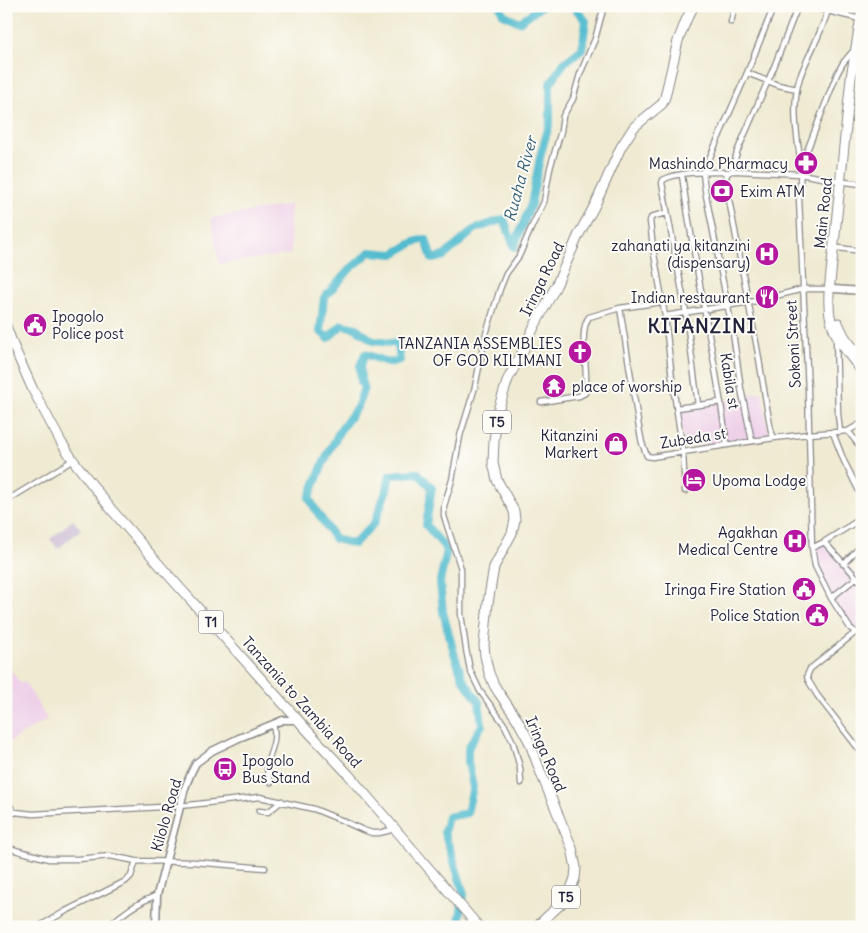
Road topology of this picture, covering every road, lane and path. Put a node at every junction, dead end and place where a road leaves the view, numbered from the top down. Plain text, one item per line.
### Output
1 (604, 6) edge
2 (694, 6) edge
3 (735, 6) edge
4 (774, 6) edge
5 (798, 6) edge
6 (803, 6) edge
7 (828, 9) edge
8 (861, 15) edge
9 (731, 22) dead end
10 (860, 45) edge
11 (747, 73) junction
12 (767, 81) junction
13 (797, 89) junction
14 (801, 166) junction
15 (730, 171) junction
16 (704, 172) junction
17 (682, 174) junction
18 (800, 174) junction
19 (843, 181) junction
20 (862, 184) edge
21 (668, 213) junction
22 (838, 248) junction
23 (862, 251) edge
24 (832, 289) junction
25 (803, 290) junction
26 (862, 292) edge
27 (662, 302) junction
28 (748, 302) junction
29 (727, 305) junction
30 (620, 308) junction
31 (705, 309) junction
32 (686, 313) junction
33 (665, 316) junction
34 (6, 326) edge
35 (839, 335) junction
36 (862, 360) edge
37 (862, 371) edge
38 (541, 402) dead end
39 (721, 402) junction
40 (698, 406) junction
41 (677, 408) junction
42 (862, 423) edge
43 (848, 431) junction
44 (840, 432) junction
45 (833, 433) junction
46 (809, 434) junction
47 (774, 438) junction
48 (752, 441) junction
49 (727, 445) junction
50 (862, 449) edge
51 (683, 452) junction
52 (73, 460) junction
53 (685, 492) dead end
54 (862, 497) edge
55 (6, 501) edge
56 (862, 518) edge
57 (824, 542) junction
58 (862, 545) edge
59 (812, 548) junction
60 (843, 564) junction
61 (856, 578) junction
62 (862, 583) edge
63 (831, 598) junction
64 (856, 632) junction
65 (862, 632) edge
66 (298, 720) junction
67 (273, 724) junction
68 (862, 753) edge
69 (271, 782) dead end
70 (521, 783) dead end
71 (6, 799) edge
72 (282, 801) junction
73 (180, 806) junction
74 (6, 811) edge
75 (259, 811) dead end
76 (14, 813) junction
77 (395, 830) junction
78 (6, 841) edge
79 (136, 861) junction
80 (166, 862) junction
81 (265, 868) dead end
82 (157, 895) junction
83 (38, 927) edge
84 (108, 927) edge
85 (156, 927) edge
86 (480, 927) edge
87 (536, 927) edge

1 - 70 street
2 - 87 highway, Iringa Road / T5
3 - 9 street
4 - 11 street
5 - 12 street
6 - 7 street
7 - 8 street
7 - 13 street
8 - 10 highway
10 - 14 street, Sokoni Street
10 - 19 highway
11 - 12 street
11 - 16 street
12 - 13 street
12 - 15 street
13 - 14 street
14 - 18 street, Sokoni Street
15 - 16 street
15 - 18 street
15 - 28 street
16 - 17 street
16 - 29 street
17 - 21 street
17 - 31 street, Kabila st
18 - 19 street
18 - 25 street, Sokoni Street
19 - 20 street
19 - 22 highway
19 - 24 highway, Main Road
21 - 27 street
21 - 32 street
22 - 23 street
22 - 24 highway
24 - 25 street
24 - 26 main road
24 - 35 highway
25 - 28 street
25 - 46 street, Sokoni Street
27 - 30 street
27 - 33 street
28 - 29 street
28 - 47 street
29 - 31 street
29 - 48 street
30 - 38 street
30 - 51 street, Zubeda st
31 - 32 street
31 - 39 street, Kabila st
32 - 33 street
32 - 40 street
33 - 41 street
34 - 52 highway, Tanzania to Zambia Road / T1
35 - 36 highway
35 - 37 highway
35 - 44 street
39 - 40 street
39 - 49 street, Kabila st
40 - 41 street
41 - 51 street
42 - 43 street
43 - 44 street, Zubeda st
43 - 50 street
44 - 45 street, Zubeda st
45 - 46 street, Zubeda st
45 - 54 street
46 - 47 street, Zubeda st
46 - 59 street, Sokoni Street
47 - 48 street, Zubeda st
48 - 49 street, Zubeda st
49 - 51 street, Zubeda st
51 - 53 street
52 - 55 street
52 - 66 highway, Tanzania to Zambia Road / T1
56 - 57 street
57 - 59 street
57 - 60 street
58 - 60 street
59 - 63 street, Sokoni Street
60 - 61 street
61 - 62 street
61 - 63 street
63 - 64 street, Sokoni Street
64 - 65 street
64 - 68 street
66 - 67 main road, Kilolo Road
66 - 77 highway, Tanzania to Zambia Road / T1
67 - 69 street
67 - 73 main road, Kilolo Road
71 - 76 street
72 - 73 street
72 - 75 street
72 - 77 street
73 - 76 street
73 - 80 main road, Kilolo Road
74 - 76 street
77 - 86 highway, Tanzania to Zambia Road / T1
78 - 79 street
79 - 80 street
79 - 83 street
80 - 81 street
80 - 82 main road, Kilolo Road
82 - 84 street
82 - 85 main road, Kilolo Road

